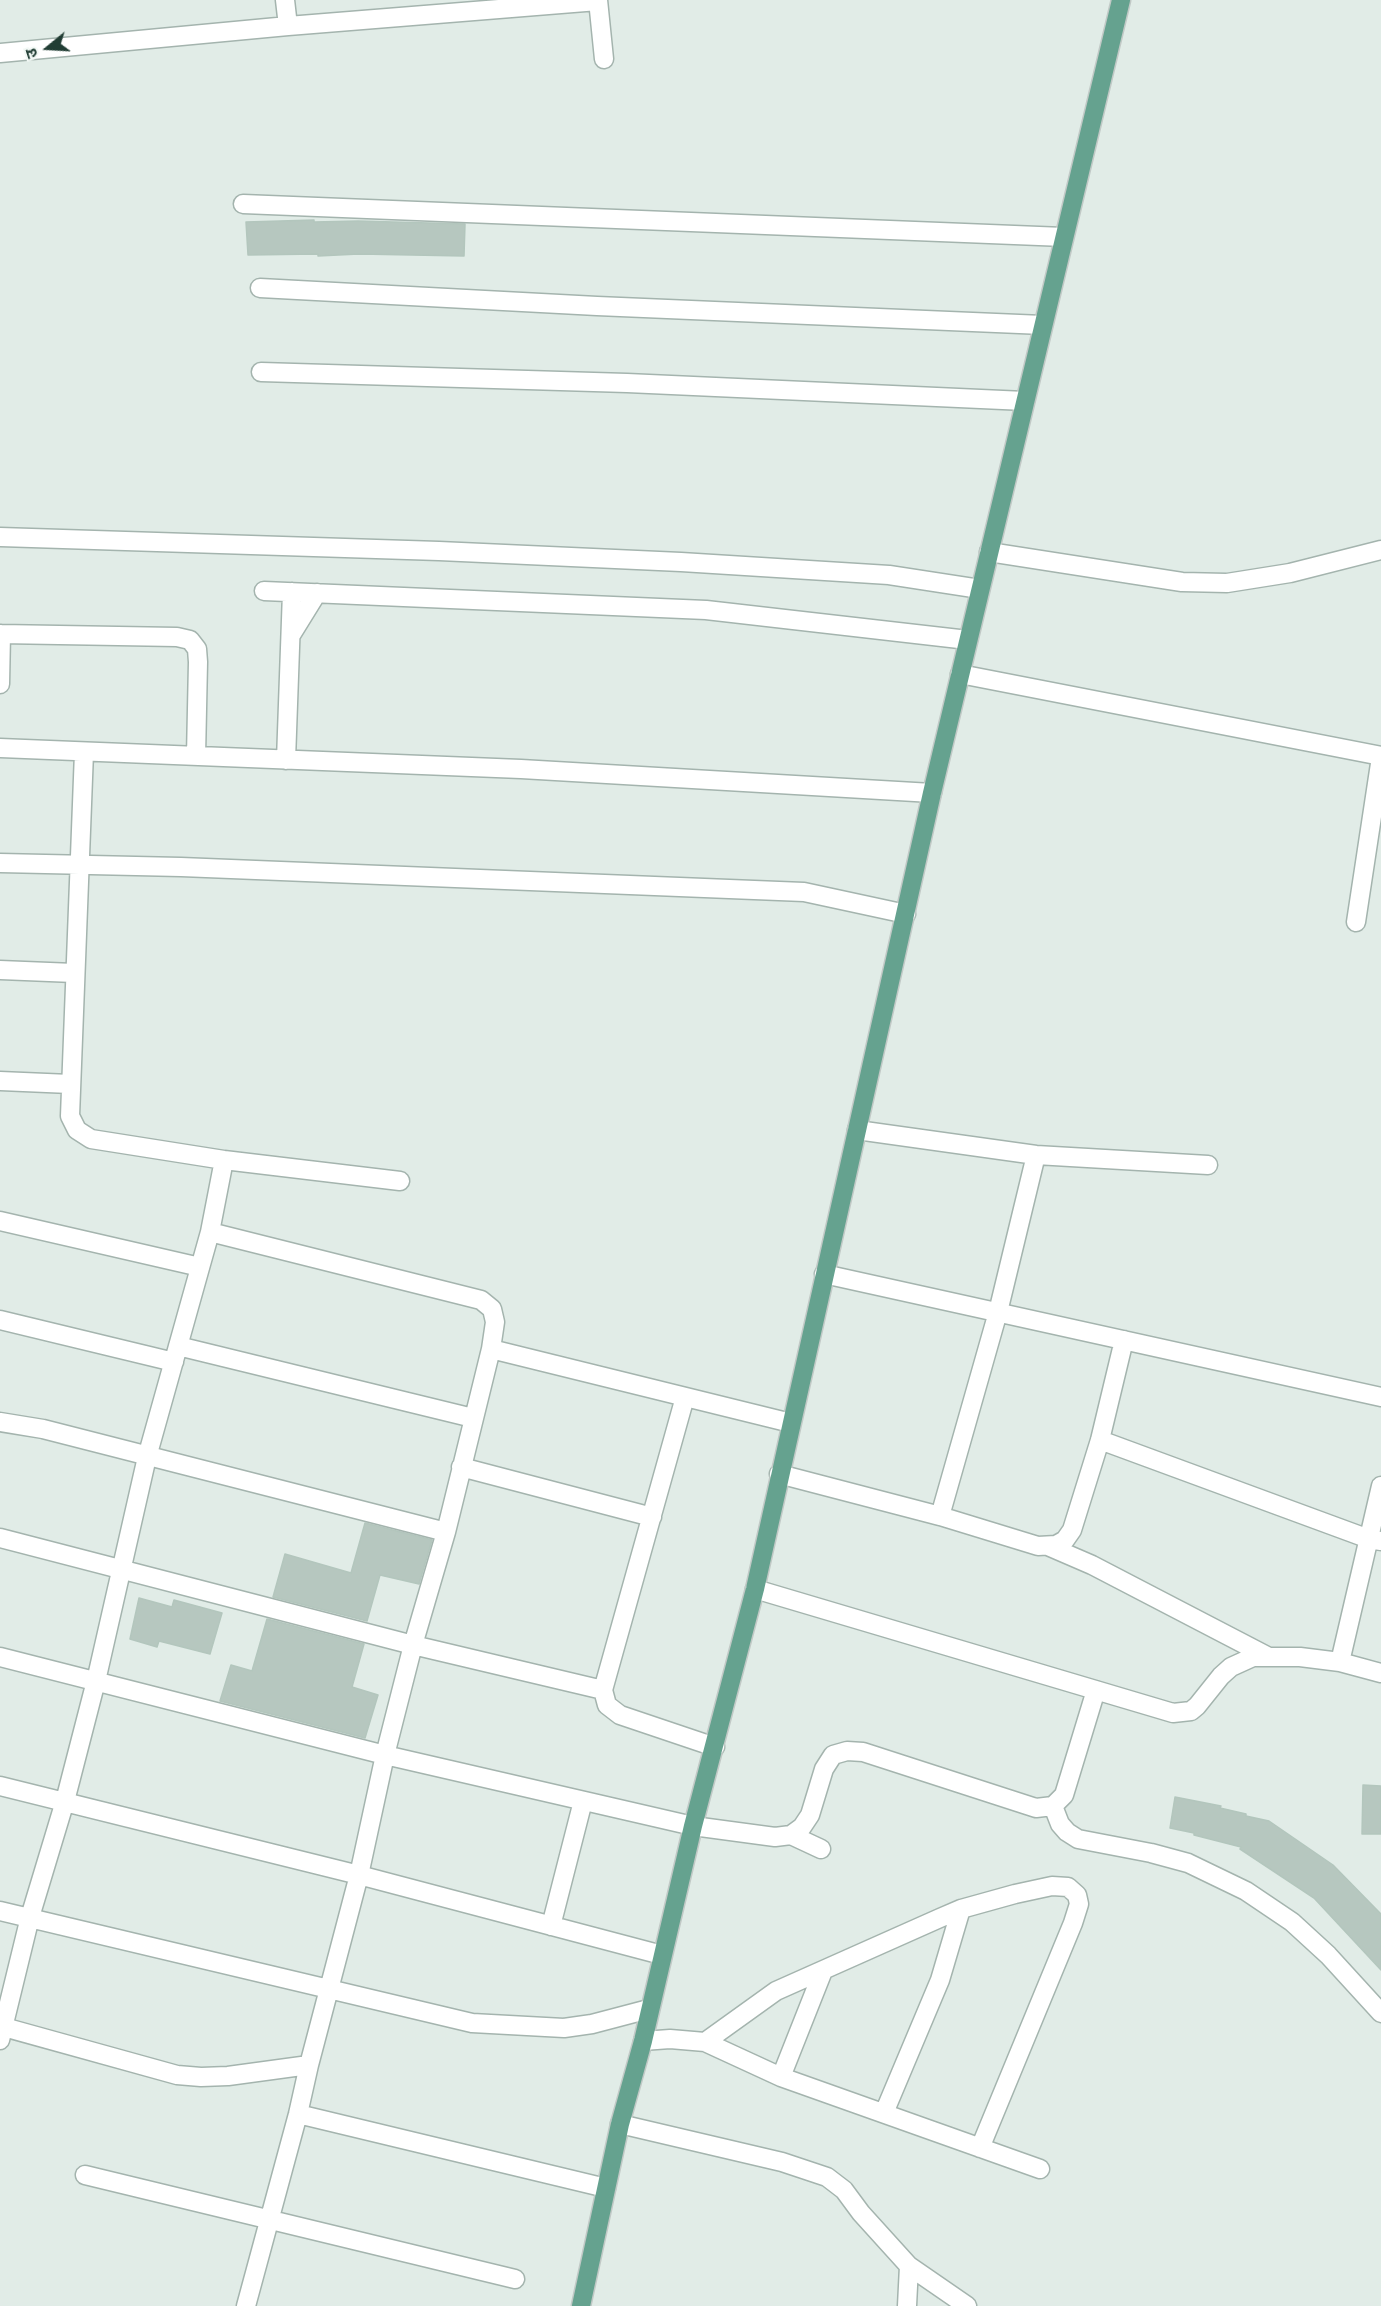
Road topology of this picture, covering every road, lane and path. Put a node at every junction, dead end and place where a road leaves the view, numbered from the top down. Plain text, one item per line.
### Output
1 (285, 0) edge
2 (1121, 0) edge
3 (598, 1) edge
4 (288, 26) junction
5 (0, 53) edge
6 (604, 59) dead end
7 (243, 204) dead end
8 (1065, 237) junction
9 (260, 288) dead end
10 (1043, 324) junction
11 (261, 372) dead end
12 (1025, 401) junction
13 (0, 537) edge
14 (1381, 550) edge
15 (989, 552) junction
16 (980, 589) junction
17 (264, 591) dead end
18 (292, 592) junction
19 (317, 593) junction
20 (1, 634) edge
21 (291, 637) junction
22 (968, 640) junction
23 (960, 674) junction
24 (0, 684) edge
25 (0, 748) edge
26 (84, 752) junction
27 (196, 756) junction
28 (1381, 757) edge
29 (286, 760) junction
30 (932, 793) junction
31 (0, 863) edge
32 (80, 866) junction
33 (906, 914) junction
34 (1356, 922) dead end
35 (0, 970) edge
36 (74, 972) junction
37 (0, 1081) edge
38 (70, 1084) junction
39 (857, 1130) junction
40 (1036, 1155) junction
41 (224, 1160) junction
42 (1208, 1165) dead end
43 (400, 1181) dead end
44 (0, 1221) edge
45 (210, 1232) junction
46 (200, 1267) junction
47 (824, 1274) junction
48 (998, 1312) junction
49 (0, 1320) edge
50 (1124, 1340) junction
51 (491, 1349) junction
52 (176, 1354) junction
53 (685, 1397) junction
54 (1381, 1397) edge
55 (473, 1418) junction
56 (0, 1422) edge
57 (791, 1423) junction
58 (1100, 1440) junction
59 (147, 1457) junction
60 (461, 1467) junction
61 (779, 1474) junction
62 (1381, 1486) edge
63 (940, 1516) junction
64 (652, 1517) junction
65 (446, 1532) junction
66 (0, 1538) edge
67 (1375, 1540) edge
68 (1048, 1546) junction
69 (121, 1569) junction
70 (755, 1589) junction
71 (413, 1645) junction
72 (1267, 1656) junction
73 (0, 1657) edge
74 (1340, 1662) junction
75 (1381, 1673) edge
76 (96, 1681) junction
77 (603, 1690) junction
78 (1096, 1690) junction
79 (715, 1747) junction
80 (385, 1755) junction
81 (0, 1785) edge
82 (64, 1801) junction
83 (584, 1801) junction
84 (1053, 1806) junction
85 (693, 1826) junction
86 (791, 1835) junction
87 (821, 1849) dead end
88 (359, 1875) junction
89 (962, 1909) junction
90 (0, 1911) edge
91 (30, 1917) junction
92 (552, 1926) junction
93 (662, 1955) junction
94 (823, 1971) junction
95 (329, 1990) junction
96 (649, 2009) junction
97 (1381, 2013) edge
98 (1, 2031) edge
99 (643, 2041) junction
100 (705, 2042) junction
101 (308, 2072) junction
102 (782, 2077) junction
103 (300, 2109) junction
104 (884, 2113) junction
105 (620, 2124) junction
106 (980, 2148) junction
107 (1040, 2169) dead end
108 (85, 2175) dead end
109 (606, 2188) junction
110 (269, 2218) junction
111 (909, 2266) junction
112 (515, 2278) dead end
113 (250, 2305) edge
114 (581, 2306) edge
115 (907, 2306) edge
116 (967, 2306) edge

1 - 4 street
2 - 8 main road
3 - 4 street
3 - 6 street
4 - 5 street
7 - 8 street
8 - 10 main road
9 - 10 street
10 - 12 main road
11 - 12 street
12 - 15 main road
13 - 16 street
14 - 15 street
15 - 16 main road
16 - 22 main road
17 - 18 street
18 - 19 street
18 - 21 street
19 - 21 street
19 - 22 street
20 - 24 street
20 - 27 street
21 - 29 street
22 - 23 main road
23 - 28 street
23 - 30 main road
25 - 26 street
26 - 27 street
26 - 32 street
27 - 29 street
28 - 34 street
29 - 30 street
30 - 33 main road
31 - 32 street
32 - 33 street
32 - 36 street
33 - 39 main road
35 - 36 street
36 - 38 street
37 - 38 street
38 - 41 street
39 - 40 street
39 - 47 main road
40 - 42 street
40 - 48 street
41 - 43 street
41 - 45 street
44 - 46 street
45 - 46 street
45 - 51 street
46 - 52 street
47 - 48 street
47 - 57 main road
48 - 50 street
48 - 63 street
49 - 52 street
50 - 54 street
50 - 58 street
51 - 53 street
51 - 55 street
52 - 55 street
52 - 59 street
53 - 57 street
53 - 64 street
55 - 60 street
56 - 59 street
57 - 61 main road
58 - 67 street
58 - 68 street
59 - 65 street
59 - 69 street
60 - 64 street
60 - 65 street
61 - 63 street
61 - 70 main road
62 - 67 street
63 - 68 street
64 - 77 street
65 - 71 street
66 - 69 street
67 - 74 street
68 - 72 street
69 - 71 street
69 - 76 street
70 - 78 street
70 - 79 main road
71 - 77 street
71 - 80 street
72 - 74 street
72 - 78 street
73 - 76 street
74 - 75 street
76 - 80 street
76 - 82 street
77 - 79 street
78 - 84 street
79 - 85 main road
80 - 83 street
80 - 88 street
81 - 82 street
82 - 88 street
82 - 91 street
83 - 85 street
83 - 92 street
84 - 86 street
84 - 97 street
85 - 86 street
85 - 93 main road
86 - 87 street
88 - 92 street
88 - 95 street
89 - 94 street
89 - 104 street
89 - 106 street
90 - 91 street
91 - 95 street
91 - 98 street
92 - 93 street
93 - 96 main road
94 - 100 street
94 - 102 street
95 - 96 street
95 - 101 street
96 - 99 main road
98 - 101 street
99 - 100 street
99 - 105 main road
100 - 102 street
101 - 103 street
102 - 104 street
103 - 109 street
103 - 110 street
104 - 106 street
105 - 109 main road
105 - 111 street
106 - 107 street
108 - 110 street
109 - 114 main road
110 - 112 street
110 - 113 street
111 - 115 street
111 - 116 street

